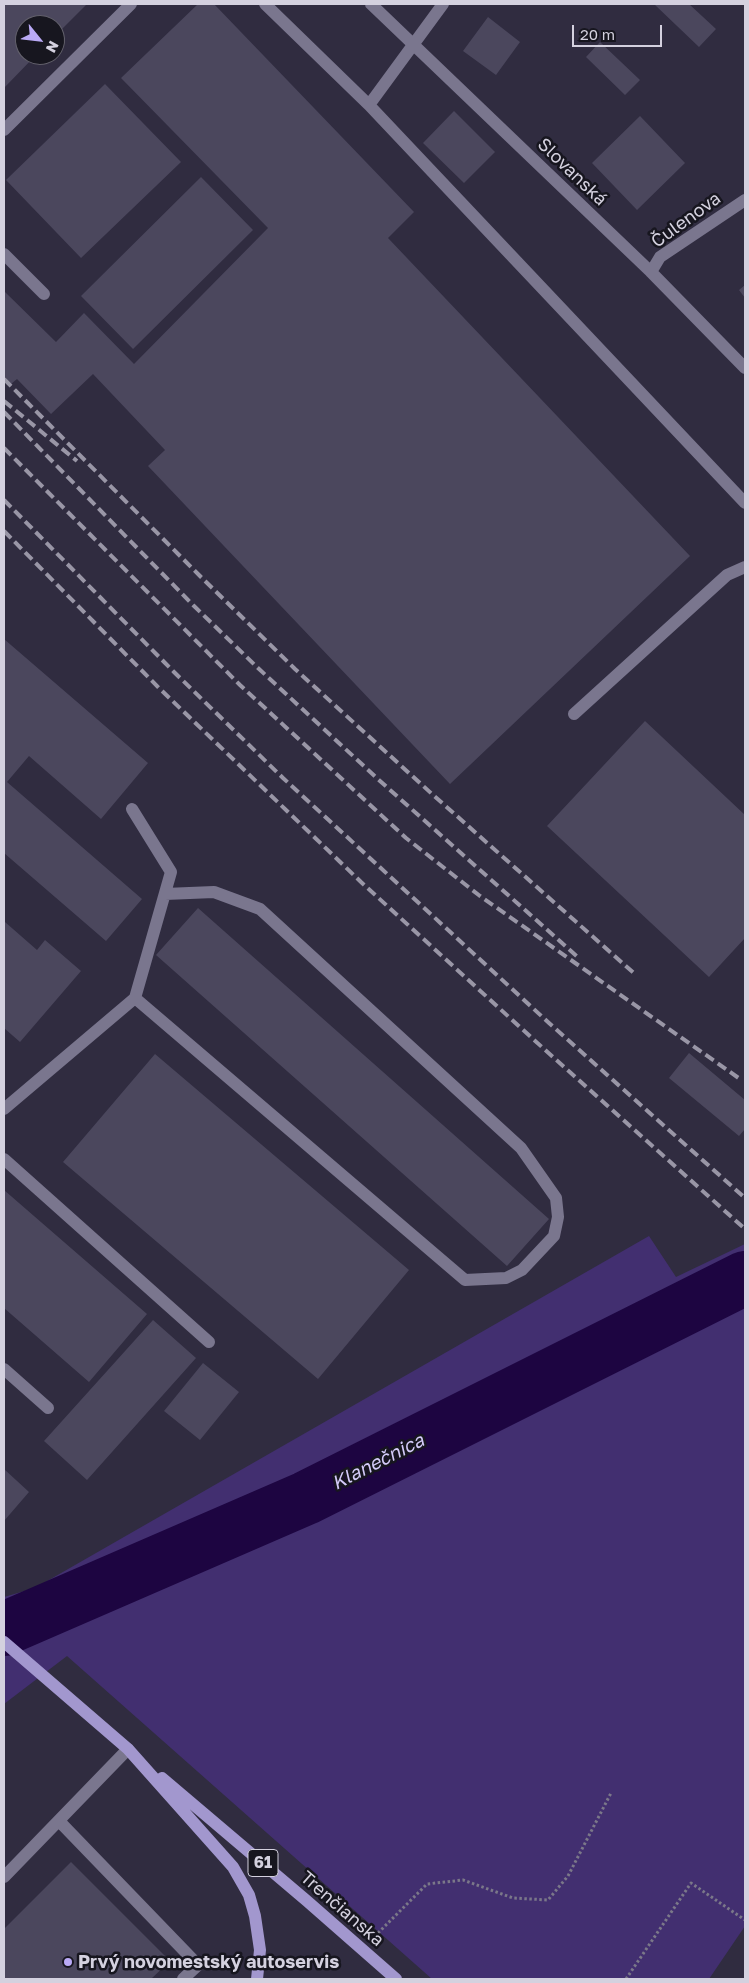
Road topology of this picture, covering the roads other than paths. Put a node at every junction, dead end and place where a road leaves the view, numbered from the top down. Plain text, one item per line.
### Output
1 (131, 4) edge
2 (265, 4) edge
3 (371, 4) edge
4 (444, 4) edge
5 (414, 46) junction
6 (369, 105) junction
7 (4, 130) edge
8 (745, 200) edge
9 (4, 254) edge
10 (651, 272) junction
11 (44, 294) dead end
12 (745, 368) edge
13 (745, 503) edge
14 (745, 566) edge
15 (574, 714) dead end
16 (132, 809) dead end
17 (165, 894) junction
18 (135, 998) junction
19 (4, 1109) edge
20 (4, 1159) edge
21 (209, 1342) dead end
22 (4, 1370) edge
23 (48, 1408) dead end
24 (4, 1642) edge
25 (128, 1749) junction
26 (59, 1821) junction
27 (4, 1877) edge
28 (183, 1979) edge
29 (257, 1979) edge
30 (396, 1979) edge

1 - 7 street
2 - 6 street
3 - 5 street, Slovanská
4 - 5 street
5 - 6 street
5 - 10 street, Slovanská
6 - 13 street
8 - 10 street, Čulenova
9 - 11 street
10 - 12 street, Slovanská
14 - 15 street
16 - 17 street
17 - 18 street
17 - 18 street
18 - 19 street
20 - 21 street
22 - 23 street
24 - 25 main road, 61
25 - 26 street
25 - 29 main road
25 - 30 main road, Trenčianska / 61
26 - 27 street
26 - 28 street

